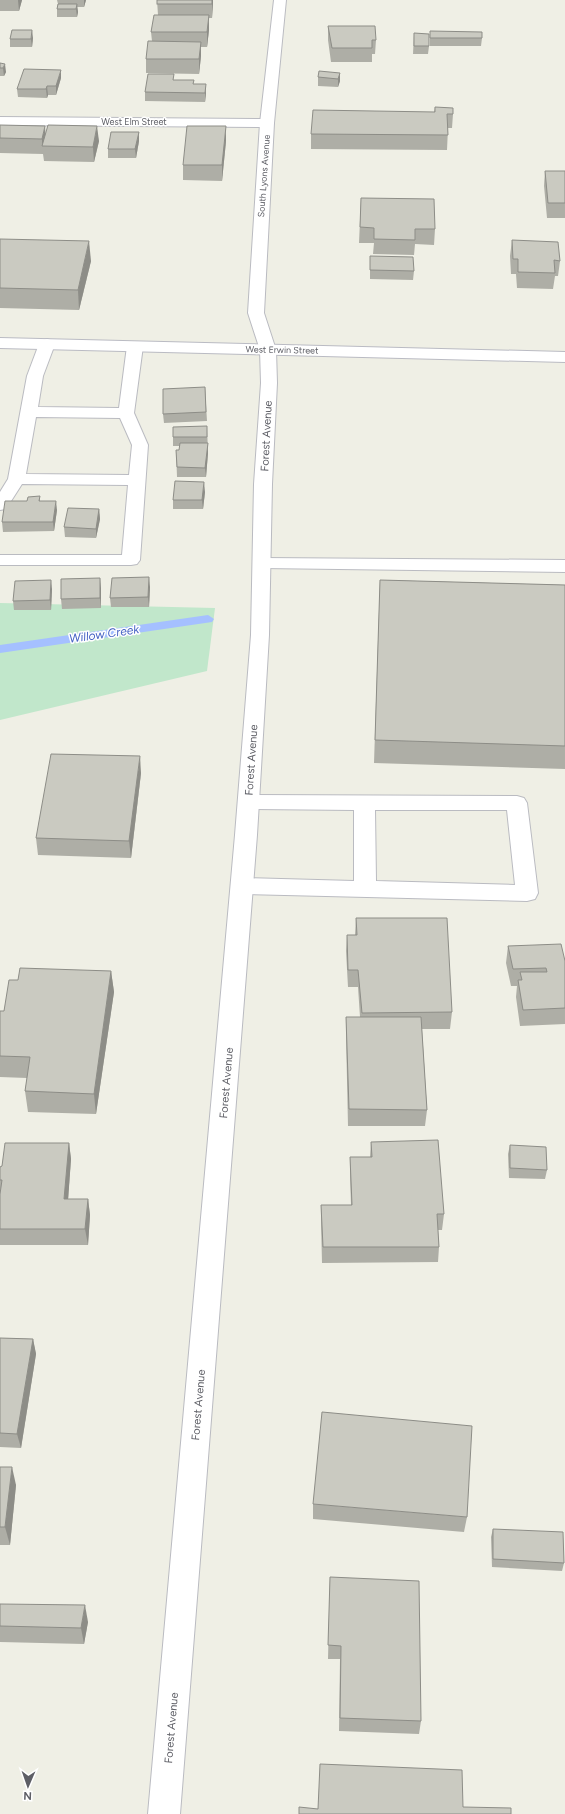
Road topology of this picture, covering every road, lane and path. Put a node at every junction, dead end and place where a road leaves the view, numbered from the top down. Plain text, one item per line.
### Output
1 (280, 0) edge
2 (0, 121) edge
3 (267, 123) junction
4 (0, 343) edge
5 (47, 344) junction
6 (135, 346) junction
7 (268, 350) junction
8 (565, 357) edge
9 (29, 412) junction
10 (126, 412) junction
11 (17, 479) junction
12 (138, 480) junction
13 (0, 505) edge
14 (0, 560) edge
15 (262, 563) junction
16 (565, 566) edge
17 (248, 802) junction
18 (364, 802) junction
19 (242, 886) junction
20 (365, 889) junction
21 (164, 1814) edge

1 - 3 street, South Lyons Avenue
2 - 3 street, West Elm Street
3 - 7 street, South Lyons Avenue
4 - 5 street, West Erwin Street
5 - 6 street, West Erwin Street
5 - 9 street
6 - 7 street, West Erwin Street
6 - 10 street
7 - 8 street, West Erwin Street
7 - 15 street, Forest Avenue
9 - 10 street
9 - 11 street
10 - 12 street
11 - 12 street
11 - 13 street
12 - 14 street
15 - 16 street
15 - 17 street, Forest Avenue
17 - 18 street
17 - 19 street, Forest Avenue
18 - 20 street
18 - 20 street
19 - 20 street
19 - 21 street, Forest Avenue

